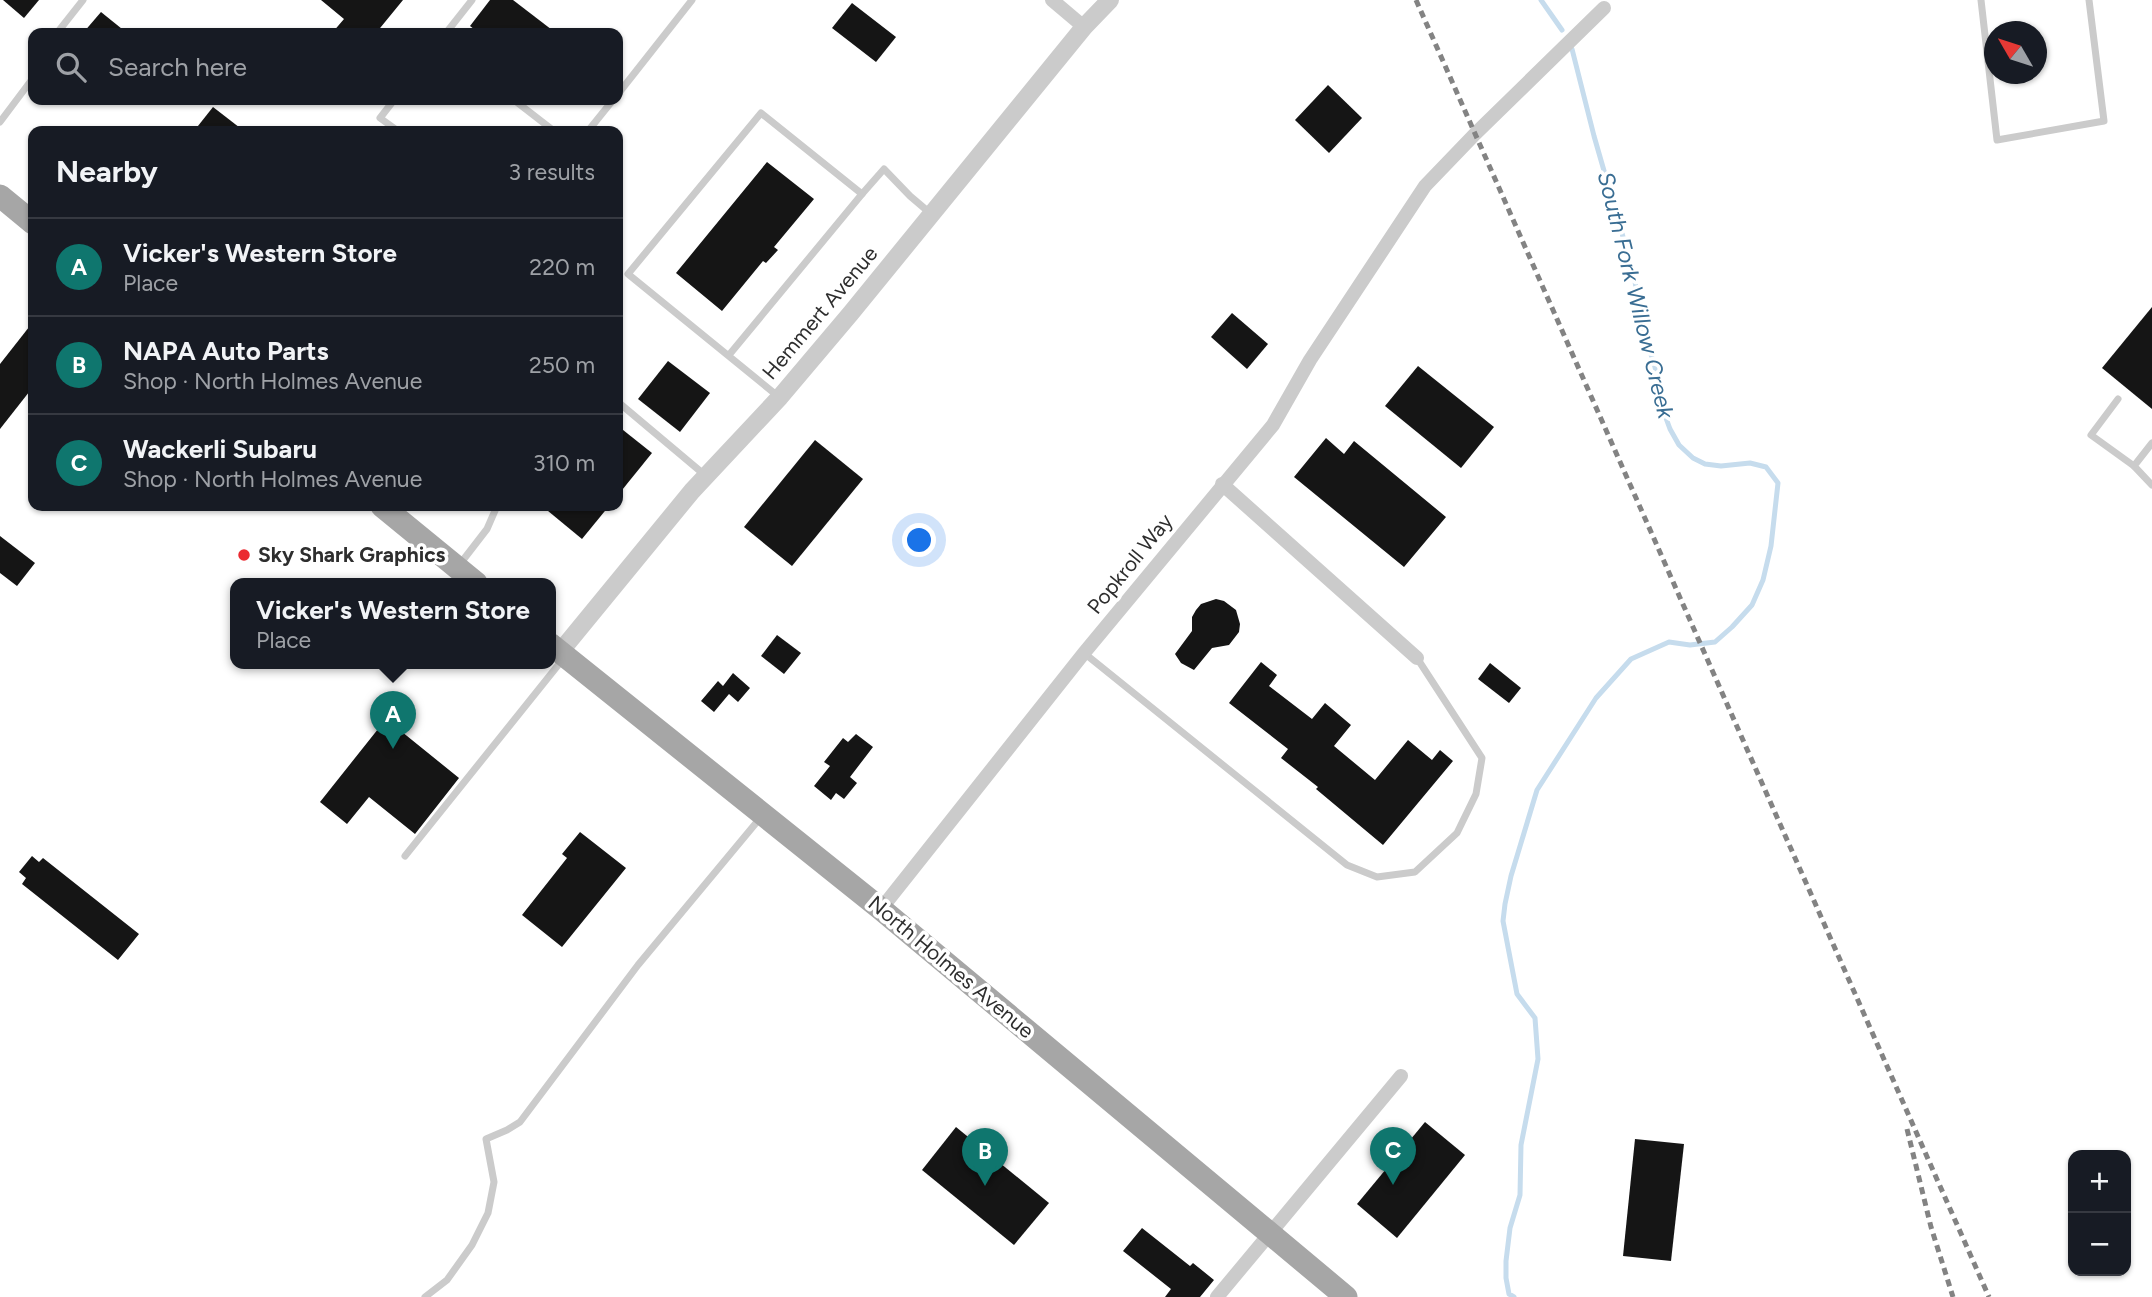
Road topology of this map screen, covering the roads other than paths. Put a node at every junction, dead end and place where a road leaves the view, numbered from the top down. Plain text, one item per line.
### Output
1 (83, 0) edge
2 (472, 0) edge
3 (692, 0) edge
4 (1052, 0) edge
5 (1110, 0) edge
6 (1981, 0) edge
7 (2089, 0) edge
8 (1602, 4) edge
9 (1084, 27) junction
10 (62, 28) edge
11 (450, 28) edge
12 (28, 85) edge
13 (623, 88) edge
14 (390, 105) edge
15 (520, 105) edge
16 (609, 105) edge
17 (0, 122) edge
18 (391, 126) edge
19 (548, 126) edge
20 (592, 126) edge
21 (862, 194) junction
22 (0, 196) edge
23 (930, 214) junction
24 (28, 219) edge
25 (729, 355) junction
26 (779, 397) junction
27 (2118, 399) dead end
28 (623, 406) edge
29 (2152, 443) edge
30 (2134, 466) junction
31 (706, 476) junction
32 (1222, 484) junction
33 (2152, 485) edge
34 (388, 511) edge
35 (495, 511) edge
36 (457, 567) junction
37 (470, 578) edge
38 (559, 651) edge
39 (1084, 653) junction
40 (1417, 658) joint
41 (545, 669) edge
42 (763, 814) junction
43 (405, 856) dead end
44 (881, 909) junction
45 (1401, 1076) dead end
46 (1270, 1233) junction
47 (425, 1297) edge
48 (1217, 1297) edge
49 (1346, 1297) edge

1 - 10 lane
2 - 11 lane
3 - 13 lane
4 - 9 street
5 - 9 street, Hemmert Avenue
6 - 7 lane
8 - 32 street, Popkroll Way
9 - 23 street, Hemmert Avenue
12 - 17 lane
14 - 18 lane
15 - 19 lane
16 - 20 lane
21 - 23 lane
21 - 25 lane
21 - 25 lane
22 - 24 main road
23 - 26 street, Hemmert Avenue
25 - 26 lane
26 - 31 street, Hemmert Avenue
27 - 30 lane
28 - 31 lane
29 - 30 lane
30 - 33 lane
31 - 38 street, Hemmert Avenue
32 - 39 street, Popkroll Way
32 - 40 street
34 - 36 main road
35 - 36 lane
36 - 37 main road
38 - 42 main road, North Holmes Avenue
39 - 40 lane
39 - 44 street, Popkroll Way
41 - 43 lane
42 - 44 main road, North Holmes Avenue
42 - 47 lane
44 - 46 main road, North Holmes Avenue
45 - 46 street
46 - 48 street
46 - 49 main road, North Holmes Avenue

